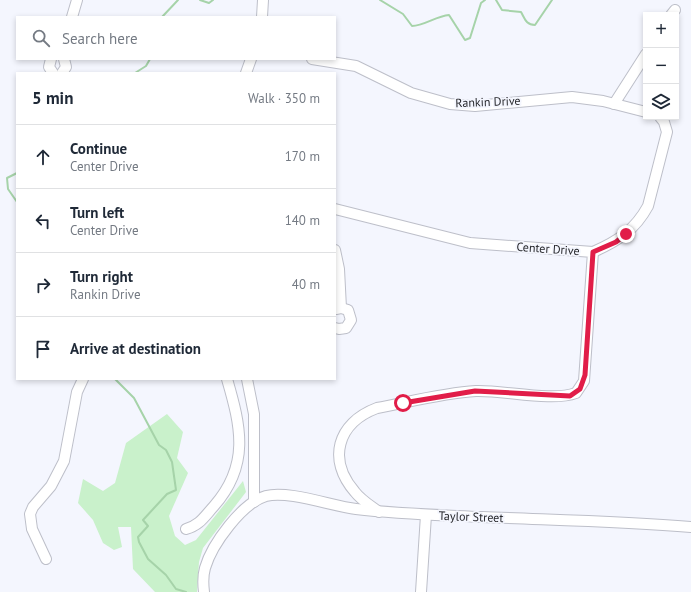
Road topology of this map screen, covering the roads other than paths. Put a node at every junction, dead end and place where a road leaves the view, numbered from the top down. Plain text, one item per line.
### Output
1 (77, 0) edge
2 (263, 0) edge
3 (72, 16) edge
4 (262, 16) edge
5 (643, 59) edge
6 (51, 60) edge
7 (64, 60) edge
8 (251, 60) edge
9 (318, 60) edge
10 (52, 72) edge
11 (63, 72) edge
12 (246, 72) edge
13 (614, 104) junction
14 (643, 111) edge
15 (662, 120) edge
16 (336, 208) edge
17 (593, 252) junction
18 (336, 256) edge
19 (338, 309) edge
20 (336, 328) edge
21 (83, 380) edge
22 (227, 380) edge
23 (246, 380) edge
24 (254, 502) junction
25 (379, 512) junction
26 (426, 515) junction
27 (691, 527) edge
28 (186, 529) dead end
29 (46, 559) dead end
30 (204, 592) edge
31 (422, 592) edge

1 - 3 street
2 - 4 street
5 - 13 street
6 - 10 street
7 - 11 street
8 - 12 street
9 - 13 street, Rankin Drive
13 - 14 street, Rankin Drive
15 - 17 street
16 - 17 street, Center Drive
17 - 25 street, Center Drive
18 - 19 street
19 - 20 street
21 - 29 street
22 - 28 street
23 - 24 street
24 - 25 street, Taylor Street
24 - 30 street
25 - 26 street, Taylor Street
26 - 27 street, Taylor Street
26 - 31 street

